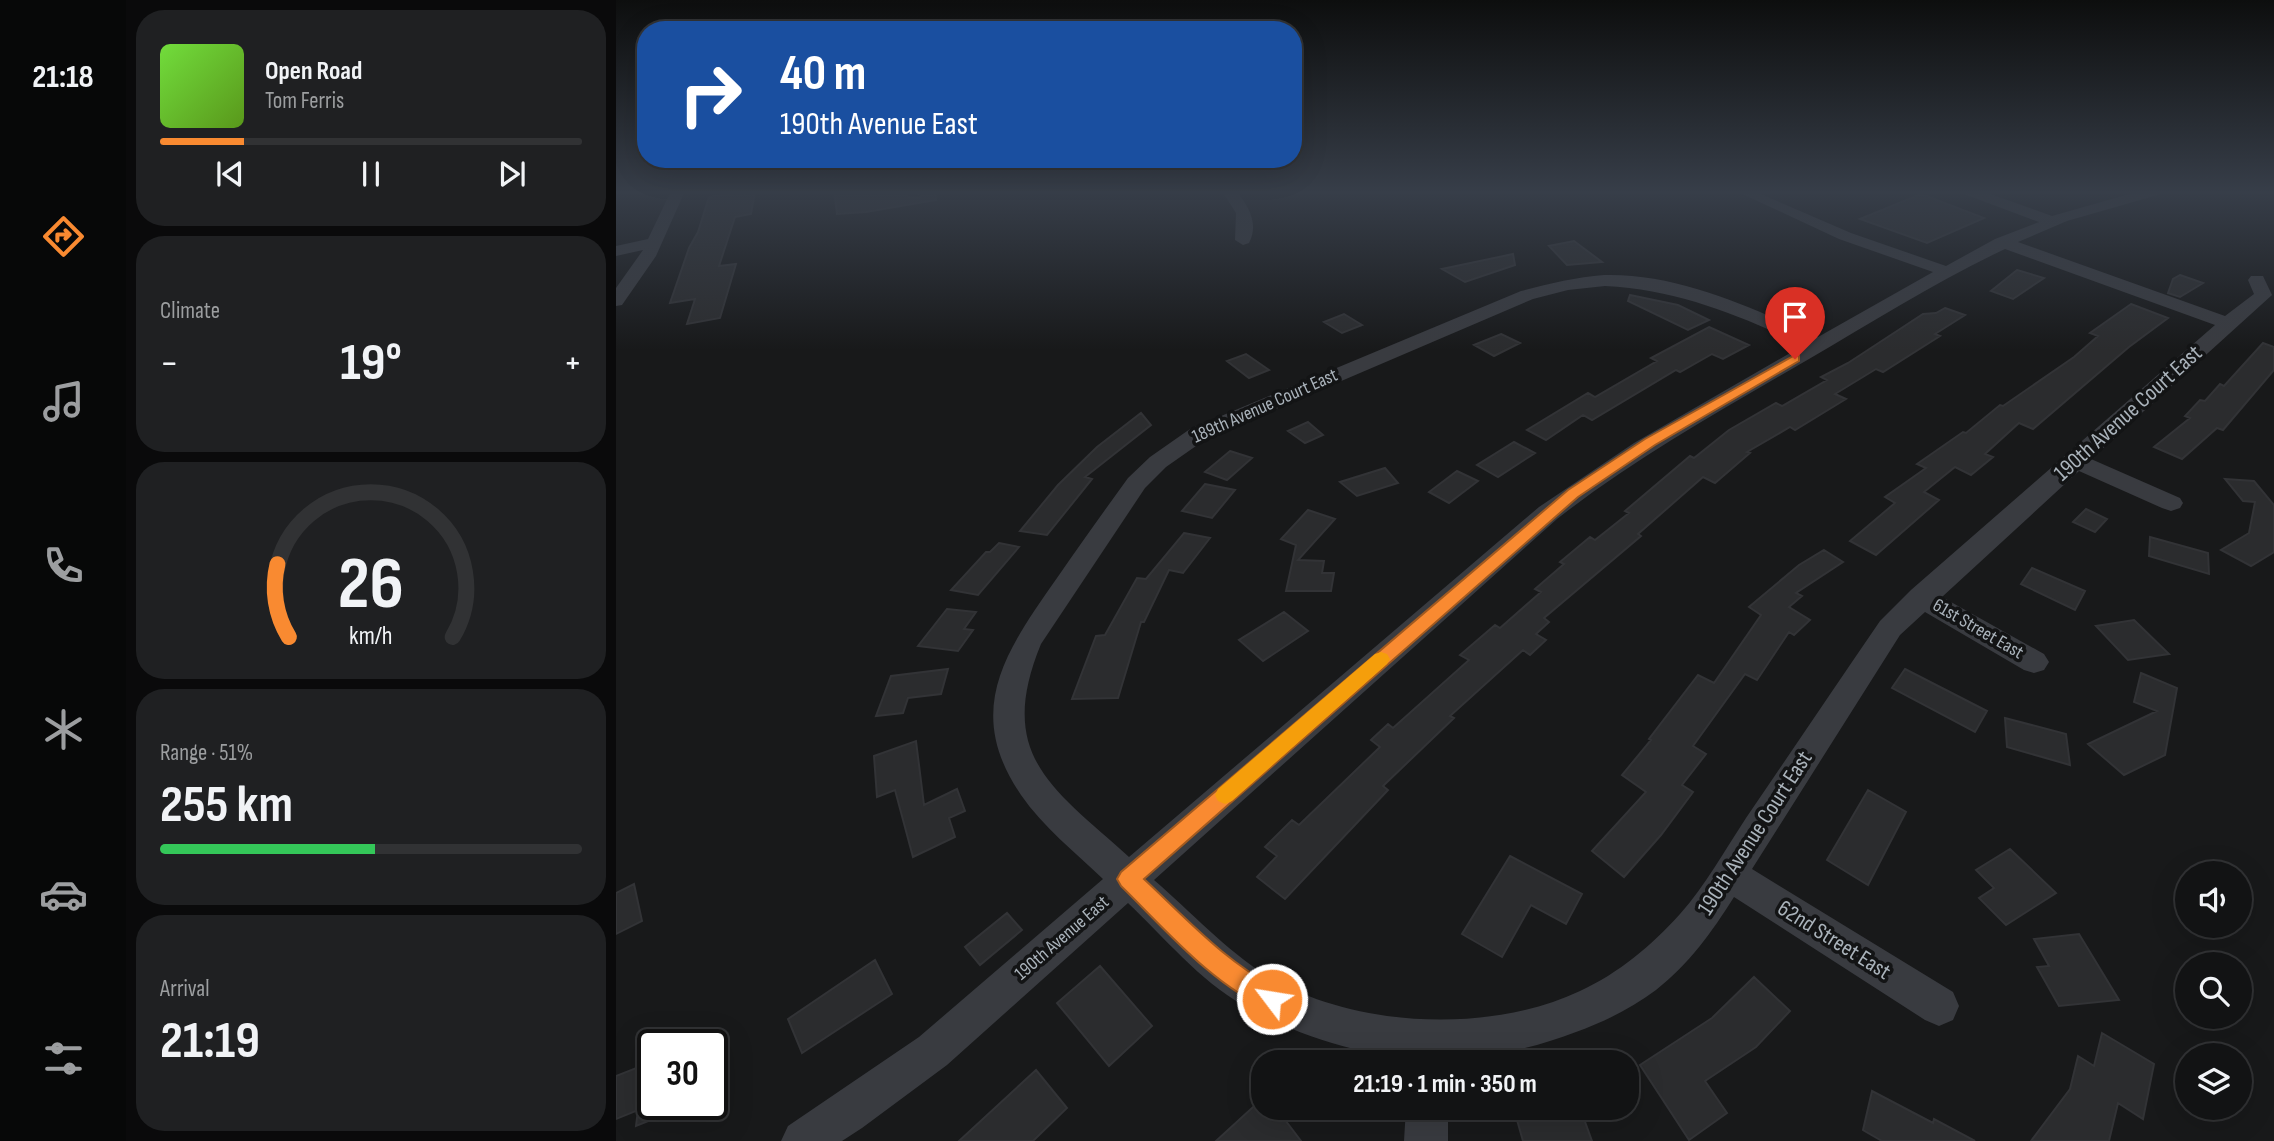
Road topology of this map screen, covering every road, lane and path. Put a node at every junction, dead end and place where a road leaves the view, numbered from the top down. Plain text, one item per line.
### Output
1 (645, 244) edge
2 (654, 244) edge
3 (1869, 244) edge
4 (1997, 244) edge
5 (2007, 244) edge
6 (616, 251) edge
7 (1948, 272) junction
8 (2257, 280) dead end
9 (616, 301) edge
10 (2228, 323) junction
11 (1819, 345) junction
12 (2076, 461) junction
13 (2171, 503) dead end
14 (1921, 597) junction
15 (2034, 662) dead end
16 (1729, 874) junction
17 (1128, 879) junction
18 (1939, 1006) dead end
19 (1424, 1050) edge
20 (1433, 1050) edge
21 (1427, 1120) edge
22 (803, 1141) edge
23 (1426, 1141) edge

1 - 6 street
2 - 9 street
3 - 7 street
4 - 7 street, 190th Avenue East
5 - 10 street
7 - 11 street, 190th Avenue East
8 - 10 street, 190th Avenue Court East
10 - 12 street, 190th Avenue Court East
11 - 17 street, 190th Avenue East
11 - 17 street, 189th Avenue Court East
12 - 13 street
12 - 14 street, 190th Avenue Court East
14 - 15 street, 61st Street East
14 - 16 street, 190th Avenue Court East
16 - 18 street, 62nd Street East
16 - 20 street, 190th Avenue Court East
17 - 19 street, 190th Avenue Court East
17 - 22 street, 190th Avenue East
21 - 23 street

